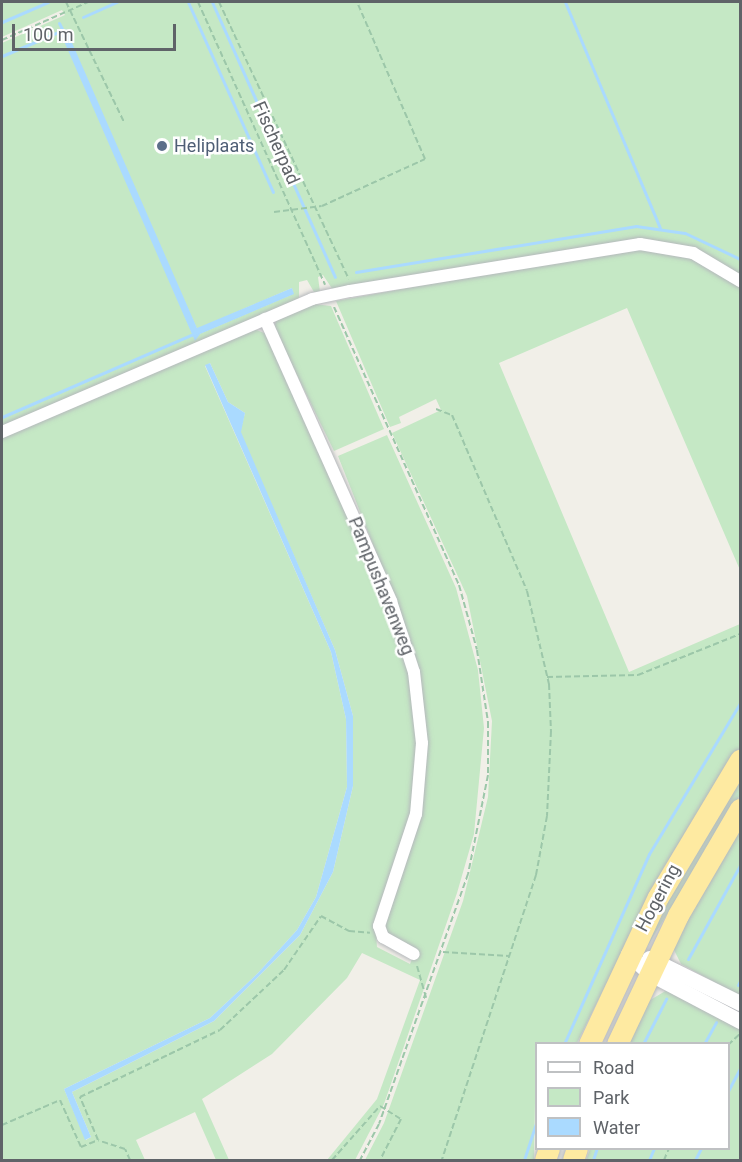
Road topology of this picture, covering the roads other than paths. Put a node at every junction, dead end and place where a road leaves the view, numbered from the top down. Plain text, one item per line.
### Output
1 (741, 281) edge
2 (265, 319) junction
3 (2, 432) edge
4 (741, 760) edge
5 (741, 809) edge
6 (414, 954) road end
7 (628, 954) junction
8 (652, 966) junction
9 (741, 1003) edge
10 (741, 1021) edge
11 (590, 1042) edge
12 (617, 1042) edge

1 - 2 street
2 - 3 street
2 - 6 street, Pampushavenweg
4 - 7 highway, Hogering
5 - 8 highway, Hogering
7 - 8 street
7 - 11 highway, Hogering
8 - 9 street
8 - 10 street
8 - 12 highway, Hogering

